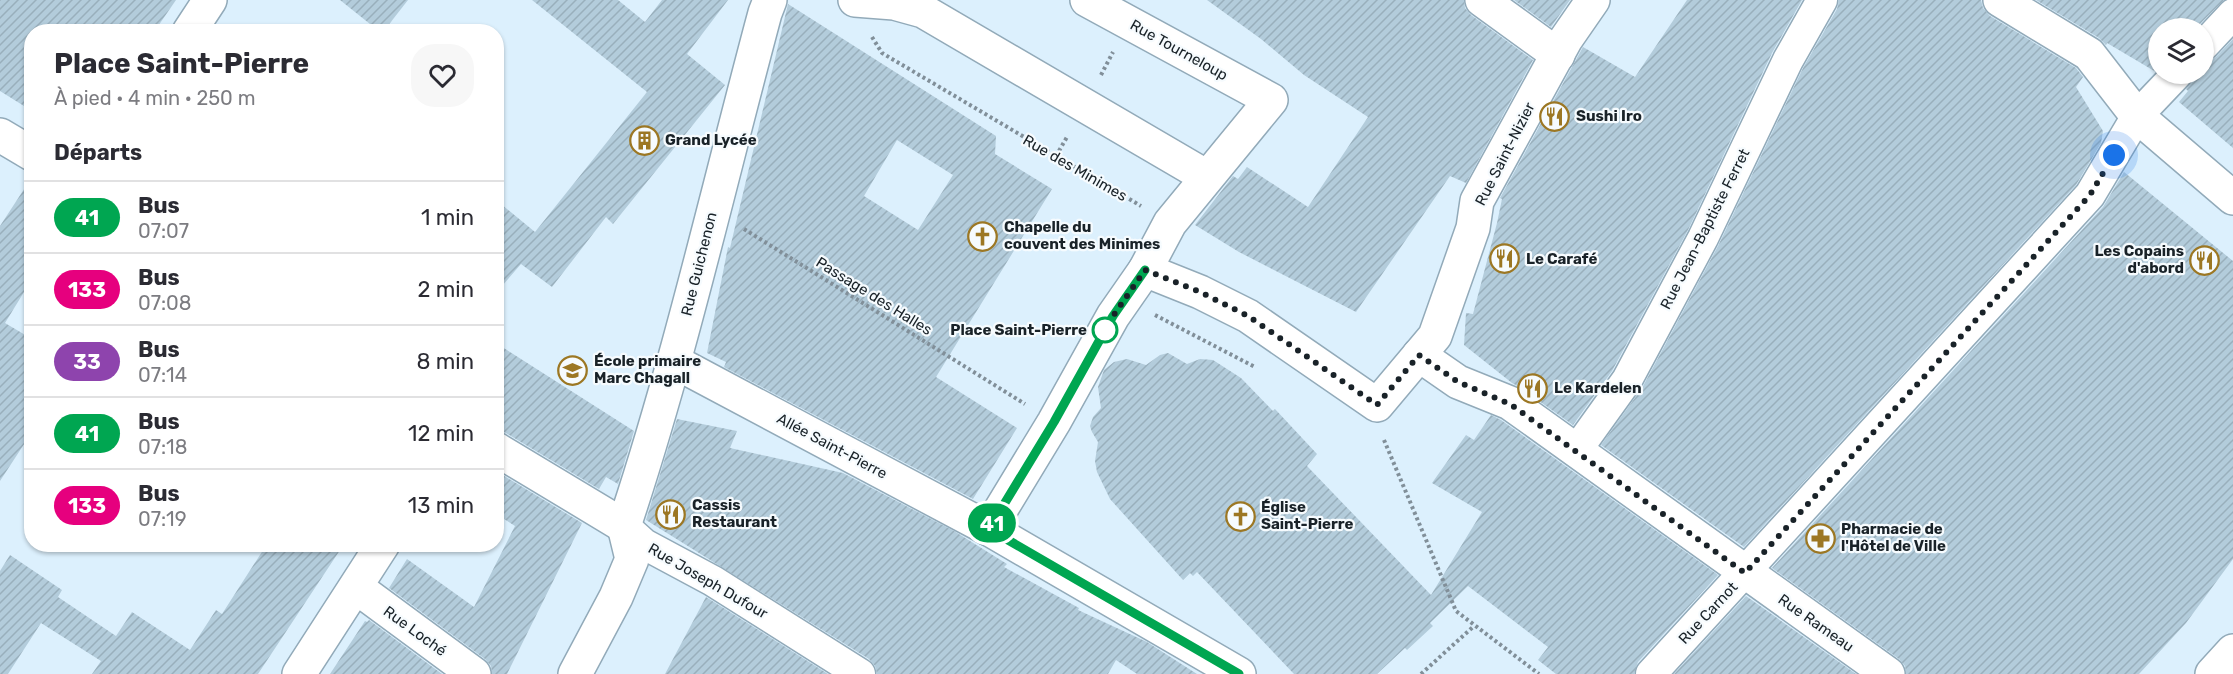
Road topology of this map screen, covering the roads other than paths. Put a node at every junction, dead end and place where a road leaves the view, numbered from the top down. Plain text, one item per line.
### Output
1 (210, 0) edge
2 (770, 0) edge
3 (855, 0) edge
4 (1087, 0) edge
5 (1482, 0) edge
6 (1593, 0) edge
7 (1822, 0) edge
8 (2000, 0) edge
9 (927, 6) edge
10 (2233, 14) edge
11 (194, 24) edge
12 (2214, 34) edge
13 (1558, 55) junction
14 (2169, 84) edge
15 (2140, 119) junction
16 (0, 135) edge
17 (24, 149) edge
18 (1207, 177) junction
19 (2233, 198) edge
20 (1145, 270) junction
21 (1419, 355) junction
22 (675, 362) junction
23 (1576, 451) junction
24 (504, 454) edge
25 (624, 526) junction
26 (989, 529) junction
27 (378, 552) edge
28 (1745, 573) junction
29 (356, 587) junction
30 (2233, 651) edge
31 (299, 674) edge
32 (474, 674) edge
33 (575, 674) edge
34 (860, 674) edge
35 (1239, 674) edge
36 (1651, 674) edge
37 (1888, 674) edge
38 (2212, 674) edge

1 - 11 street
2 - 22 street, Rue Guichenon
3 - 9 street
4 - 18 street, Rue Tourneloup
5 - 13 street
6 - 13 street, Rue Saint-Nizier
7 - 23 street, Rue Jean-Baptiste Ferret
8 - 15 street
9 - 18 street
10 - 12 street
13 - 21 street, Rue Saint-Nizier
14 - 15 street, Rue Carnot
15 - 19 street
15 - 28 street, Rue Carnot
16 - 17 street
18 - 20 street
20 - 21 street, Rue Saint-Nizier
20 - 26 street
21 - 23 street
22 - 25 street, Rue Guichenon
22 - 26 street, Allée Saint-Pierre
23 - 28 street
24 - 25 street, Rue Joseph Dufour
25 - 33 street
25 - 34 street, Rue Joseph Dufour
26 - 35 street
27 - 29 street
28 - 36 street, Rue Carnot
28 - 37 street, Rue Rameau
29 - 31 street
29 - 32 street, Rue Loché
30 - 38 street

